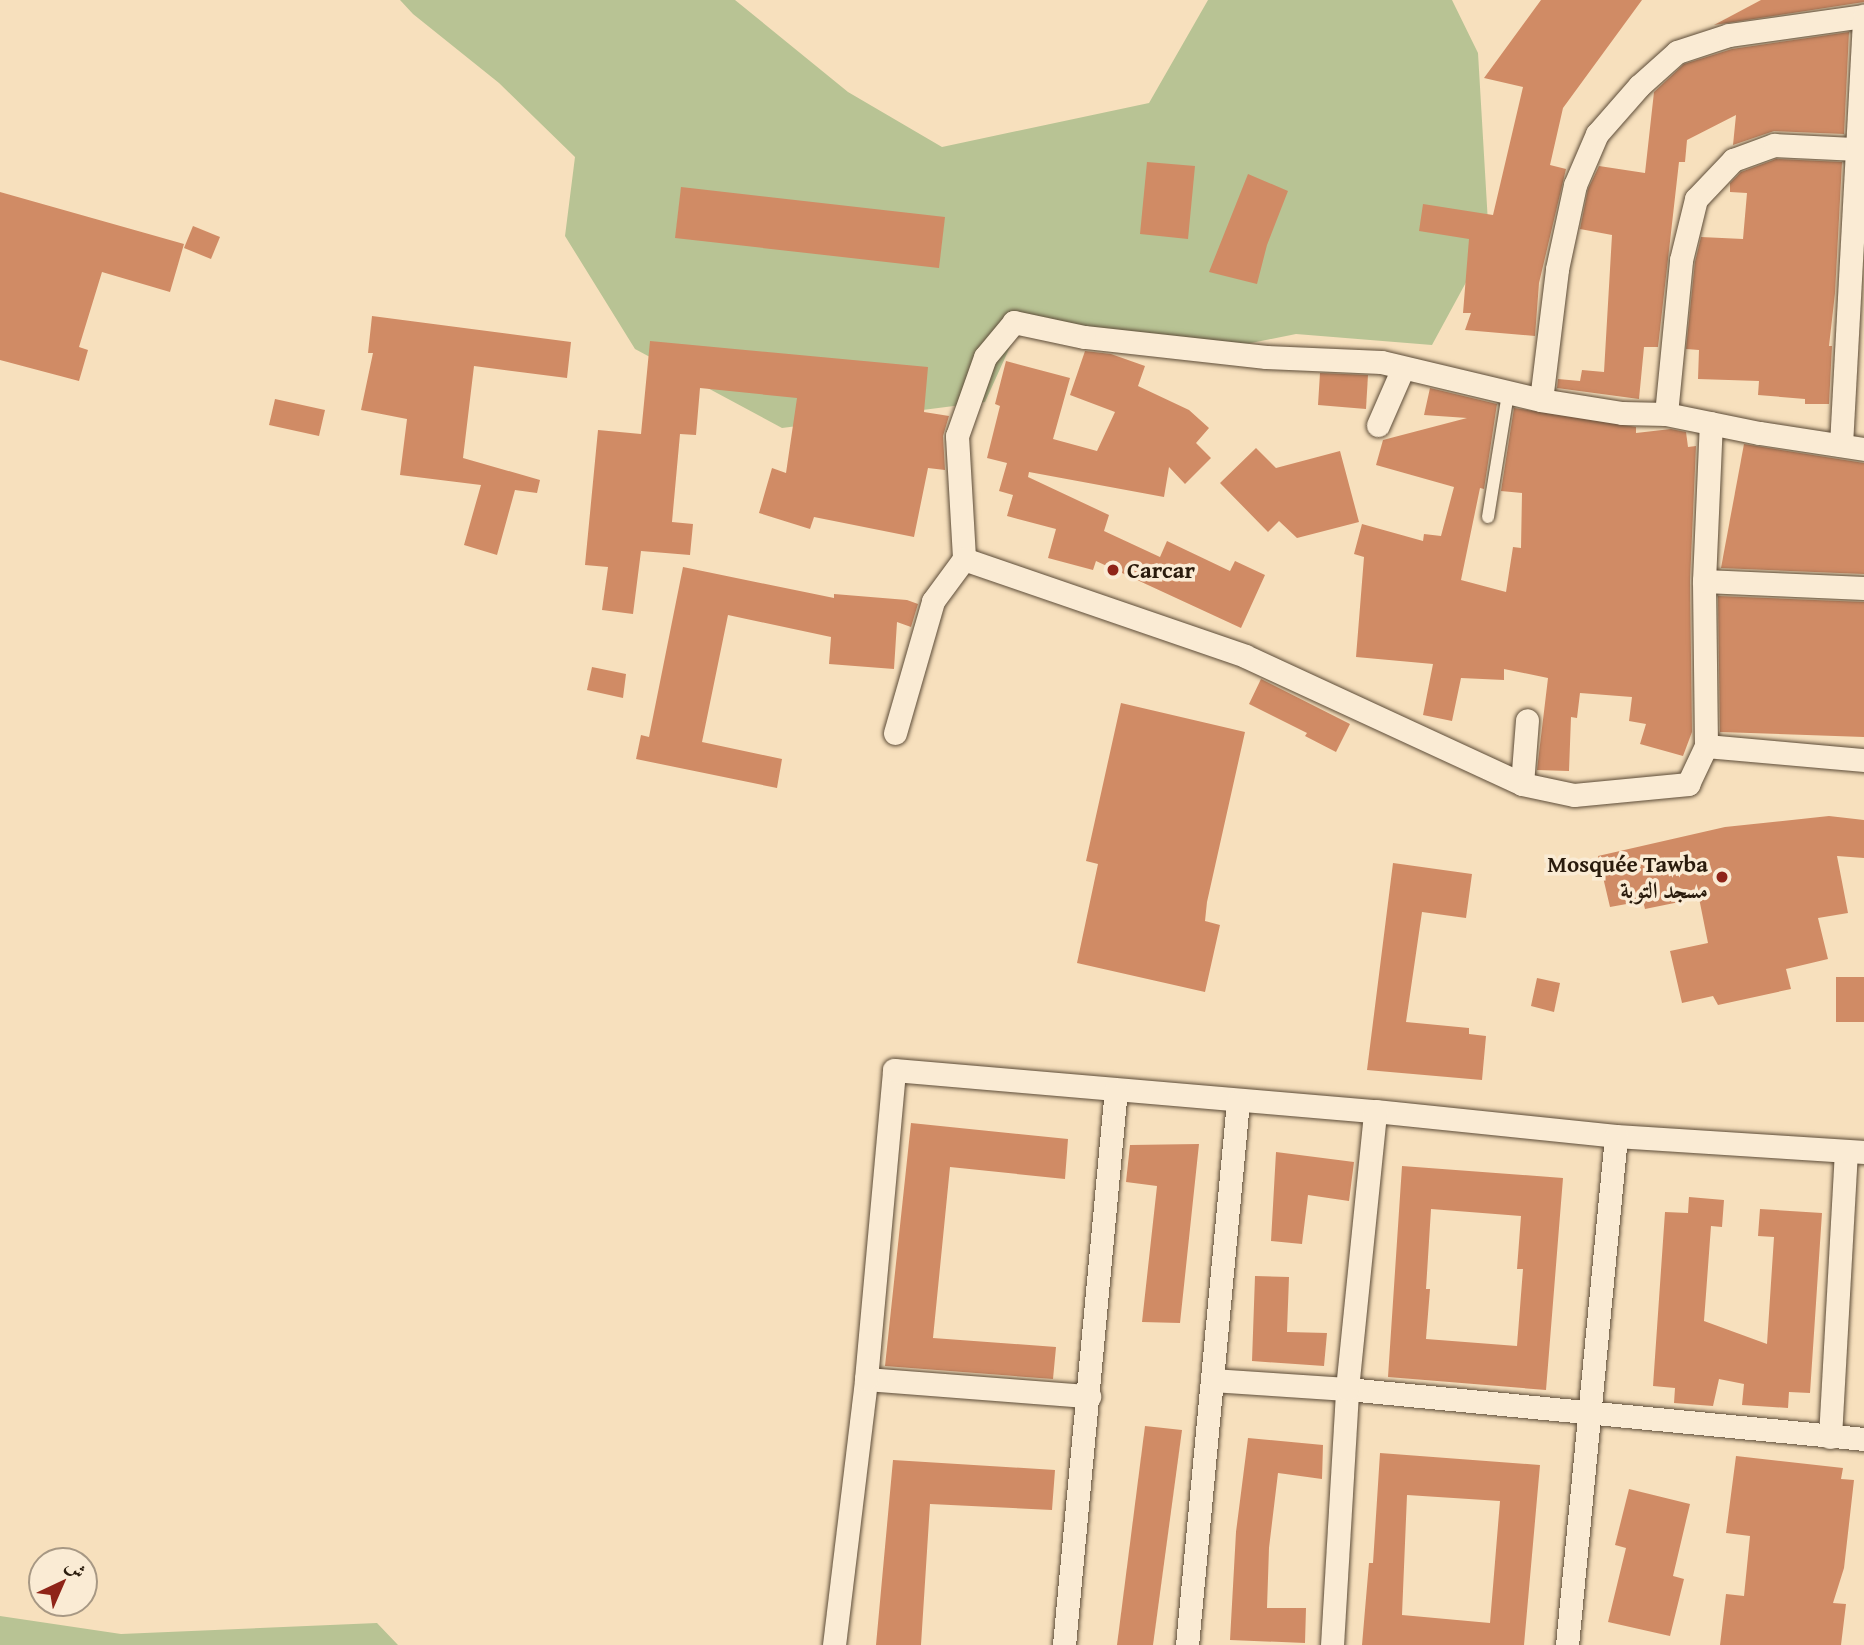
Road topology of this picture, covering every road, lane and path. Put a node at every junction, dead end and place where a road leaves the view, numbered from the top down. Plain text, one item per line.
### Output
1 (1864, 16) edge
2 (1857, 149) junction
3 (1404, 368) junction
4 (1508, 393) junction
5 (1541, 400) junction
6 (1666, 414) junction
7 (1711, 423) junction
8 (1378, 425) dead end
9 (1841, 445) junction
10 (1864, 449) edge
11 (1488, 517) dead end
12 (964, 559) junction
13 (1704, 581) junction
14 (1864, 588) edge
15 (1527, 720) dead end
16 (895, 733) dead end
17 (1706, 746) junction
18 (1864, 761) edge
19 (1522, 784) junction
20 (1116, 1089) junction
21 (1238, 1101) junction
22 (1375, 1111) junction
23 (1616, 1136) junction
24 (1855, 1152) edge
25 (866, 1379) junction
26 (1212, 1380) junction
27 (1347, 1389) junction
28 (1089, 1396) junction
29 (1591, 1413) junction
30 (1830, 1437) junction
31 (1864, 1439) edge
32 (834, 1645) edge
33 (1064, 1645) edge
34 (1187, 1645) edge
35 (1332, 1645) edge
36 (1567, 1645) edge

1 - 2 street
1 - 5 street
2 - 6 street
2 - 9 street
3 - 4 street
3 - 8 street
3 - 12 street
4 - 5 street
4 - 11 lane
5 - 6 street
6 - 7 street
7 - 9 street
7 - 13 street
9 - 10 street
12 - 16 street
12 - 19 street
13 - 14 street
13 - 17 street
15 - 19 street
17 - 18 street
17 - 19 street
20 - 21 street
20 - 25 street
20 - 28 street
21 - 22 street
21 - 26 street
22 - 23 street
22 - 27 street
23 - 24 street
23 - 29 street
24 - 30 street
25 - 28 street
25 - 32 street
26 - 27 street
26 - 34 street
27 - 29 street
27 - 35 street
28 - 33 street
29 - 30 street
29 - 36 street
30 - 31 street

